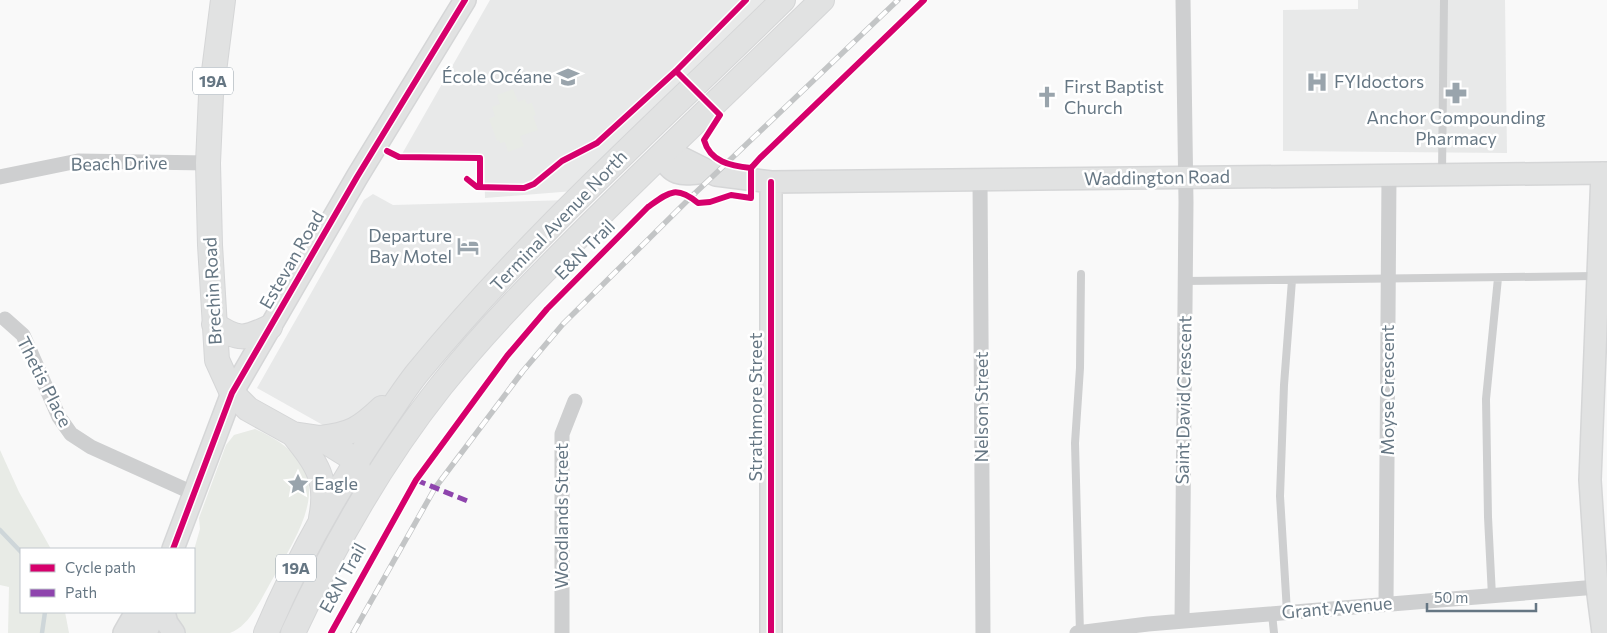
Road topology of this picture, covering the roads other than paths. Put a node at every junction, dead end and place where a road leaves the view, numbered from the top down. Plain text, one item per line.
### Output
1 (223, 0) edge
2 (465, 0) edge
3 (783, 0) edge
4 (822, 0) edge
5 (1183, 0) edge
6 (1444, 0) edge
7 (745, 38) junction
8 (662, 154) junction
9 (208, 163) junction
10 (1605, 173) edge
11 (1442, 174) junction
12 (1389, 175) junction
13 (0, 177) edge
14 (1186, 178) junction
15 (980, 180) junction
16 (771, 182) junction
17 (508, 272) junction
18 (1081, 274) dead end
19 (1603, 276) edge
20 (1389, 278) junction
21 (1498, 278) junction
22 (1292, 280) junction
23 (1185, 281) junction
24 (5, 319) dead end
25 (214, 324) junction
26 (270, 327) junction
27 (417, 374) junction
28 (232, 393) junction
29 (575, 401) dead end
30 (293, 434) junction
31 (320, 438) junction
32 (357, 461) junction
33 (193, 493) junction
34 (363, 503) junction
35 (320, 525) junction
36 (173, 548) edge
37 (1597, 587) junction
38 (1492, 596) junction
39 (1386, 604) junction
40 (135, 613) edge
41 (155, 613) edge
42 (164, 613) edge
43 (1280, 613) junction
44 (1182, 621) junction
45 (270, 623) edge
46 (1149, 628) edge
47 (124, 633) edge
48 (146, 633) edge
49 (174, 633) edge
50 (248, 633) edge
51 (293, 633) edge
52 (562, 633) edge
53 (771, 633) edge
54 (983, 633) edge
55 (1079, 633) edge
56 (1274, 633) edge
57 (1604, 633) edge

1 - 9 main road, Brechin Road / 19A
2 - 26 street, Estevan Road
3 - 7 main road, Terminal Avenue North
4 - 8 main road, Terminal Avenue North
5 - 14 street, Saint David Crescent
6 - 11 lane
7 - 8 main road
7 - 17 main road, Terminal Avenue North
8 - 16 street, Waddington Road
8 - 17 main road
8 - 34 main road, Terminal Avenue North
9 - 13 street, Beach Drive
9 - 25 main road, Brechin Road / 19A
10 - 11 street, Waddington Road
10 - 19 street
11 - 12 street, Waddington Road
12 - 14 street, Waddington Road
12 - 20 street, Moyse Crescent
14 - 15 street, Waddington Road
14 - 23 street, Saint David Crescent
15 - 16 street, Waddington Road
15 - 54 street, Nelson Street
16 - 53 street, Strathmore Street
17 - 27 main road, Terminal Avenue North
18 - 55 lane
19 - 21 lane
19 - 37 street
20 - 21 lane
20 - 22 lane
20 - 39 street, Moyse Crescent
21 - 38 lane
22 - 23 lane
22 - 43 lane
23 - 44 street, Saint David Crescent
24 - 33 street, Thetis Place
25 - 26 main road
25 - 28 main road, Brechin Road / 19A
26 - 28 street, Estevan Road
27 - 31 main road
27 - 32 main road, Terminal Avenue North
28 - 30 main road, Brechin Road / 19A
28 - 33 street, Estevan Road
29 - 52 street, Woodlands Street
30 - 31 main road, Brechin Road / 19A
30 - 35 main road
31 - 32 main road, Brechin Road / 19A
32 - 34 main road
32 - 35 main road, 19A
33 - 36 street, Estevan Road
34 - 51 main road, 19A
35 - 45 main road, 19A
37 - 38 street, Grant Avenue
37 - 57 street
38 - 39 street, Grant Avenue
39 - 43 street, Grant Avenue
40 - 47 street
41 - 48 street
42 - 49 street
43 - 44 street, Grant Avenue
43 - 56 lane
44 - 46 street, Grant Avenue
45 - 50 main road
46 - 55 street, Grant Avenue

